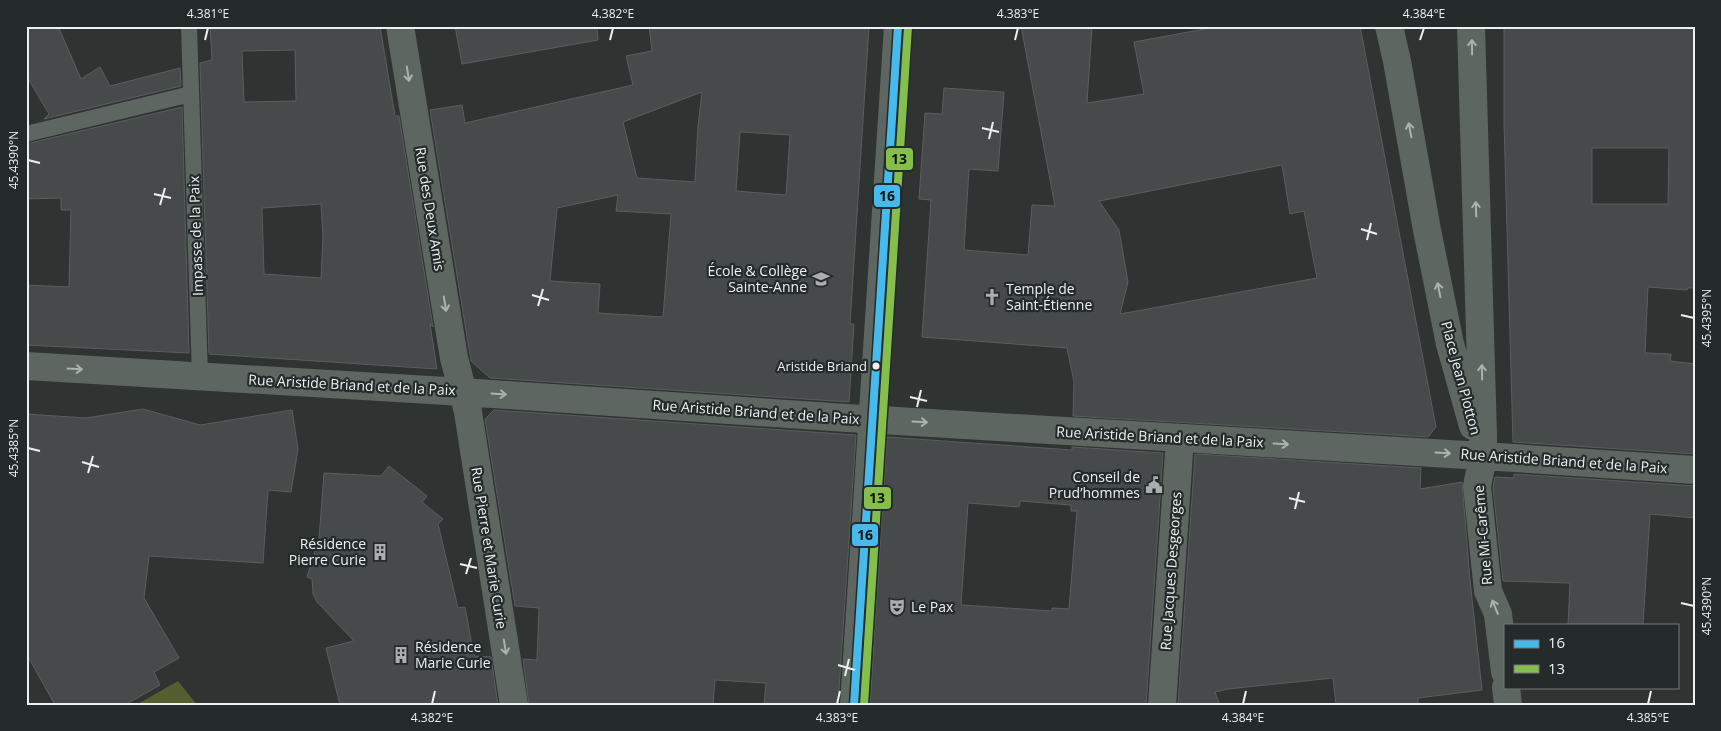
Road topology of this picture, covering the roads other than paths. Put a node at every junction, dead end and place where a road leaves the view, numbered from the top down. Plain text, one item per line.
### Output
1 (189, 26) edge
2 (400, 26) edge
3 (898, 26) edge
4 (1389, 26) edge
5 (1471, 26) edge
6 (191, 94) junction
7 (26, 134) edge
8 (26, 366) edge
9 (200, 377) junction
10 (463, 392) junction
11 (872, 420) junction
12 (1180, 438) junction
13 (1483, 456) junction
14 (1695, 470) edge
15 (1504, 664) edge
16 (1506, 688) edge
17 (514, 705) edge
18 (854, 705) edge
19 (1162, 705) edge
20 (1508, 705) edge

1 - 6 lane, Impasse de la Paix
2 -> 10 street, Rue des Deux Amis
3 - 11 street
13 -> 4 street, Place Jean Plotton
13 -> 5 street, Place Jean Plotton
6 - 7 lane
6 - 9 lane, Impasse de la Paix
8 -> 9 street, Rue Aristide Briand et de la Paix
9 - 10 street, Rue Aristide Briand et de la Paix
10 -> 11 street, Rue Aristide Briand et de la Paix
10 -> 17 street, Rue Pierre et Marie Curie
11 -> 12 street, Rue Aristide Briand et de la Paix
11 - 18 street
12 -> 13 street, Rue Aristide Briand et de la Paix
12 - 19 street, Rue Jacques Desgeorges
13 - 14 street, Rue Aristide Briand et de la Paix
15 -> 13 street, Rue Mi-Carême
16 - 20 street

